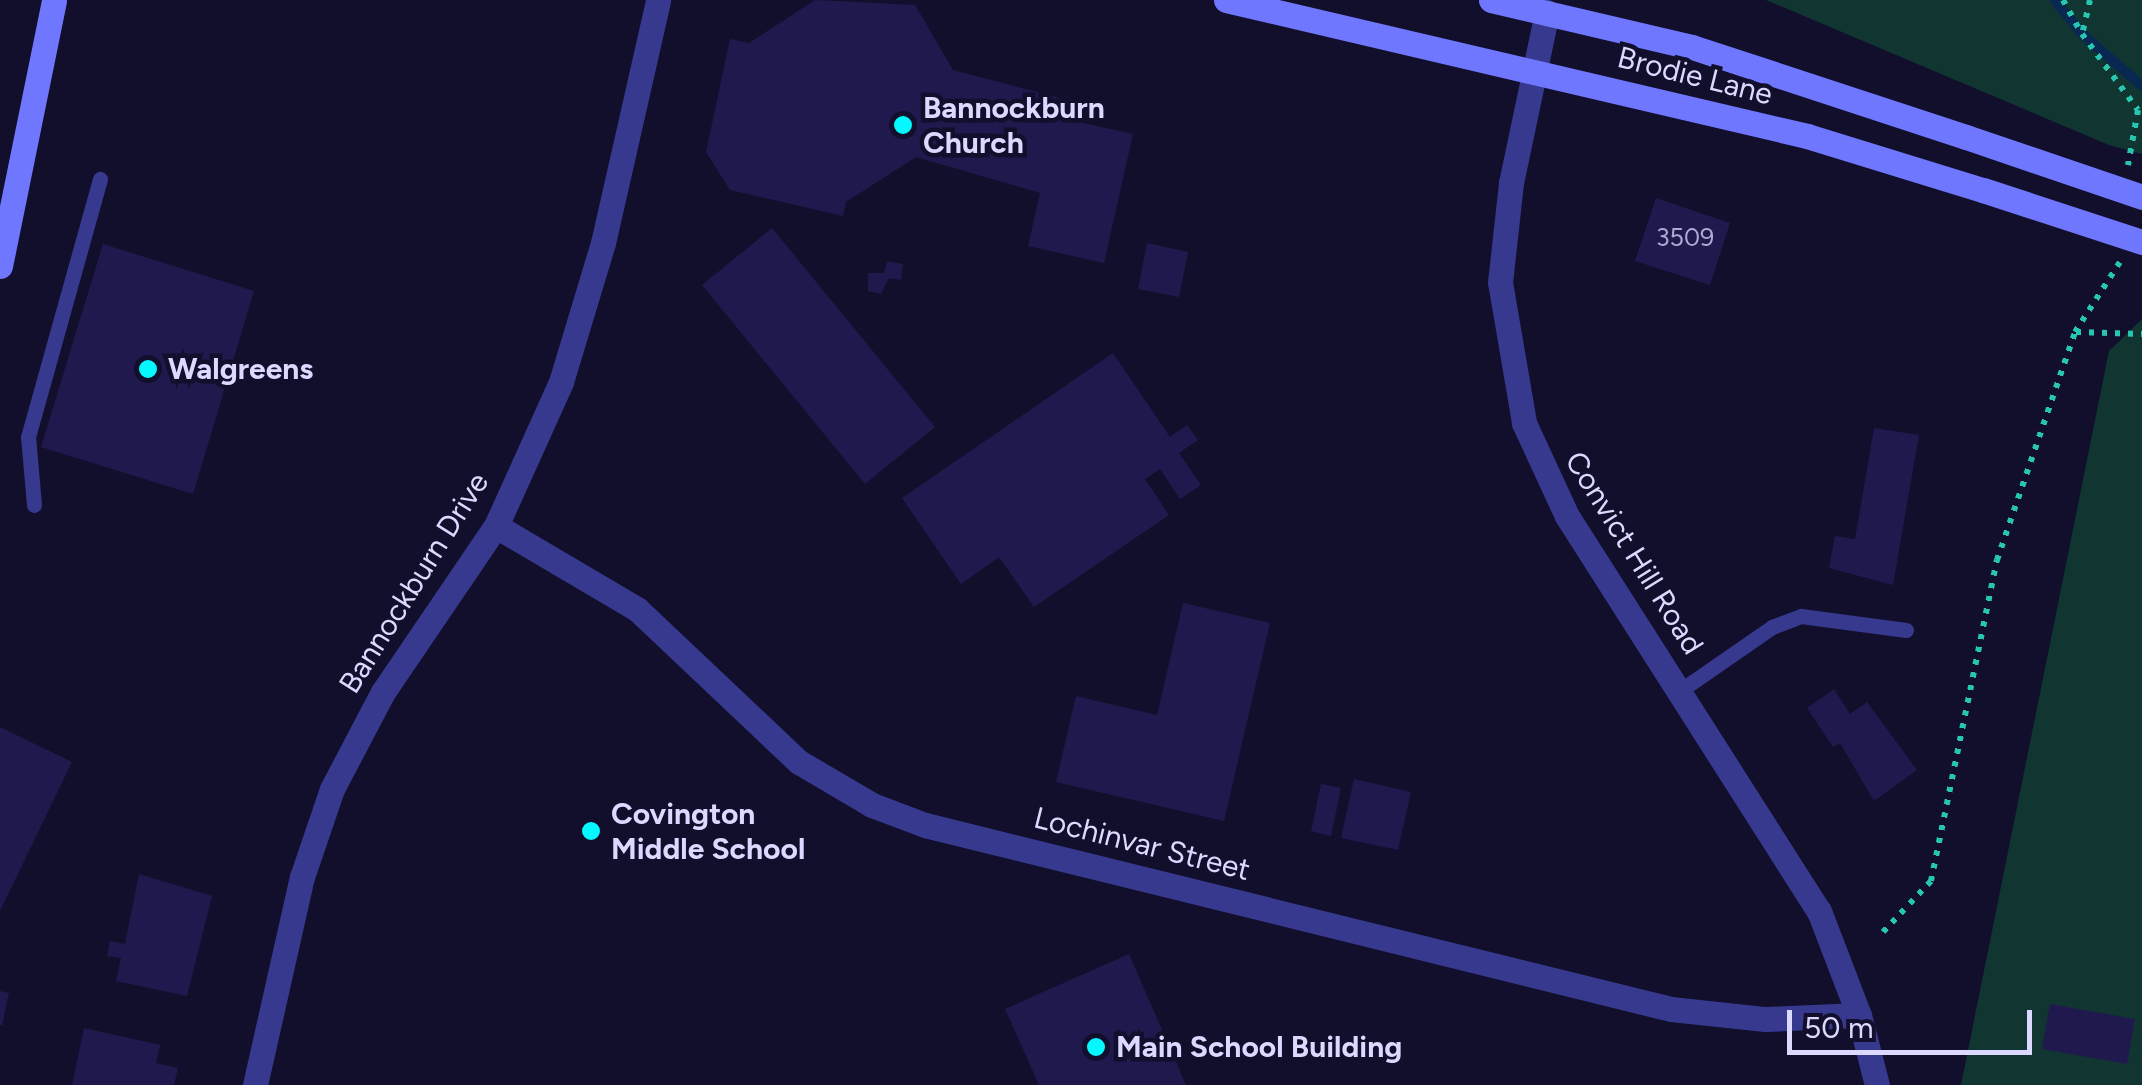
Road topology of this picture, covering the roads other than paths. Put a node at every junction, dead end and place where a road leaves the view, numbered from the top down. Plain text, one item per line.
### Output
1 (54, 0) edge
2 (658, 0) edge
3 (1226, 0) edge
4 (1491, 0) edge
5 (1547, 12) junction
6 (1536, 69) junction
7 (100, 179) dead end
8 (2142, 197) edge
9 (2142, 242) edge
10 (0, 266) edge
11 (34, 505) dead end
12 (496, 526) junction
13 (1906, 630) dead end
14 (1680, 690) junction
15 (1860, 1014) junction
16 (255, 1085) edge
17 (1877, 1085) edge

1 - 10 main road
2 - 12 street, Bannockburn Drive
3 - 6 main road, Brodie Lane
4 - 5 main road, Brodie Lane
5 - 6 street, Convict Hill Road
5 - 8 main road, Brodie Lane, bridge
6 - 9 main road, Brodie Lane, bridge
6 - 14 street, Convict Hill Road
7 - 11 lane
12 - 15 street, Lochinvar Street
12 - 16 street, Bannockburn Drive
13 - 14 lane
14 - 15 street, Convict Hill Road
15 - 17 street, Convict Hill Road

